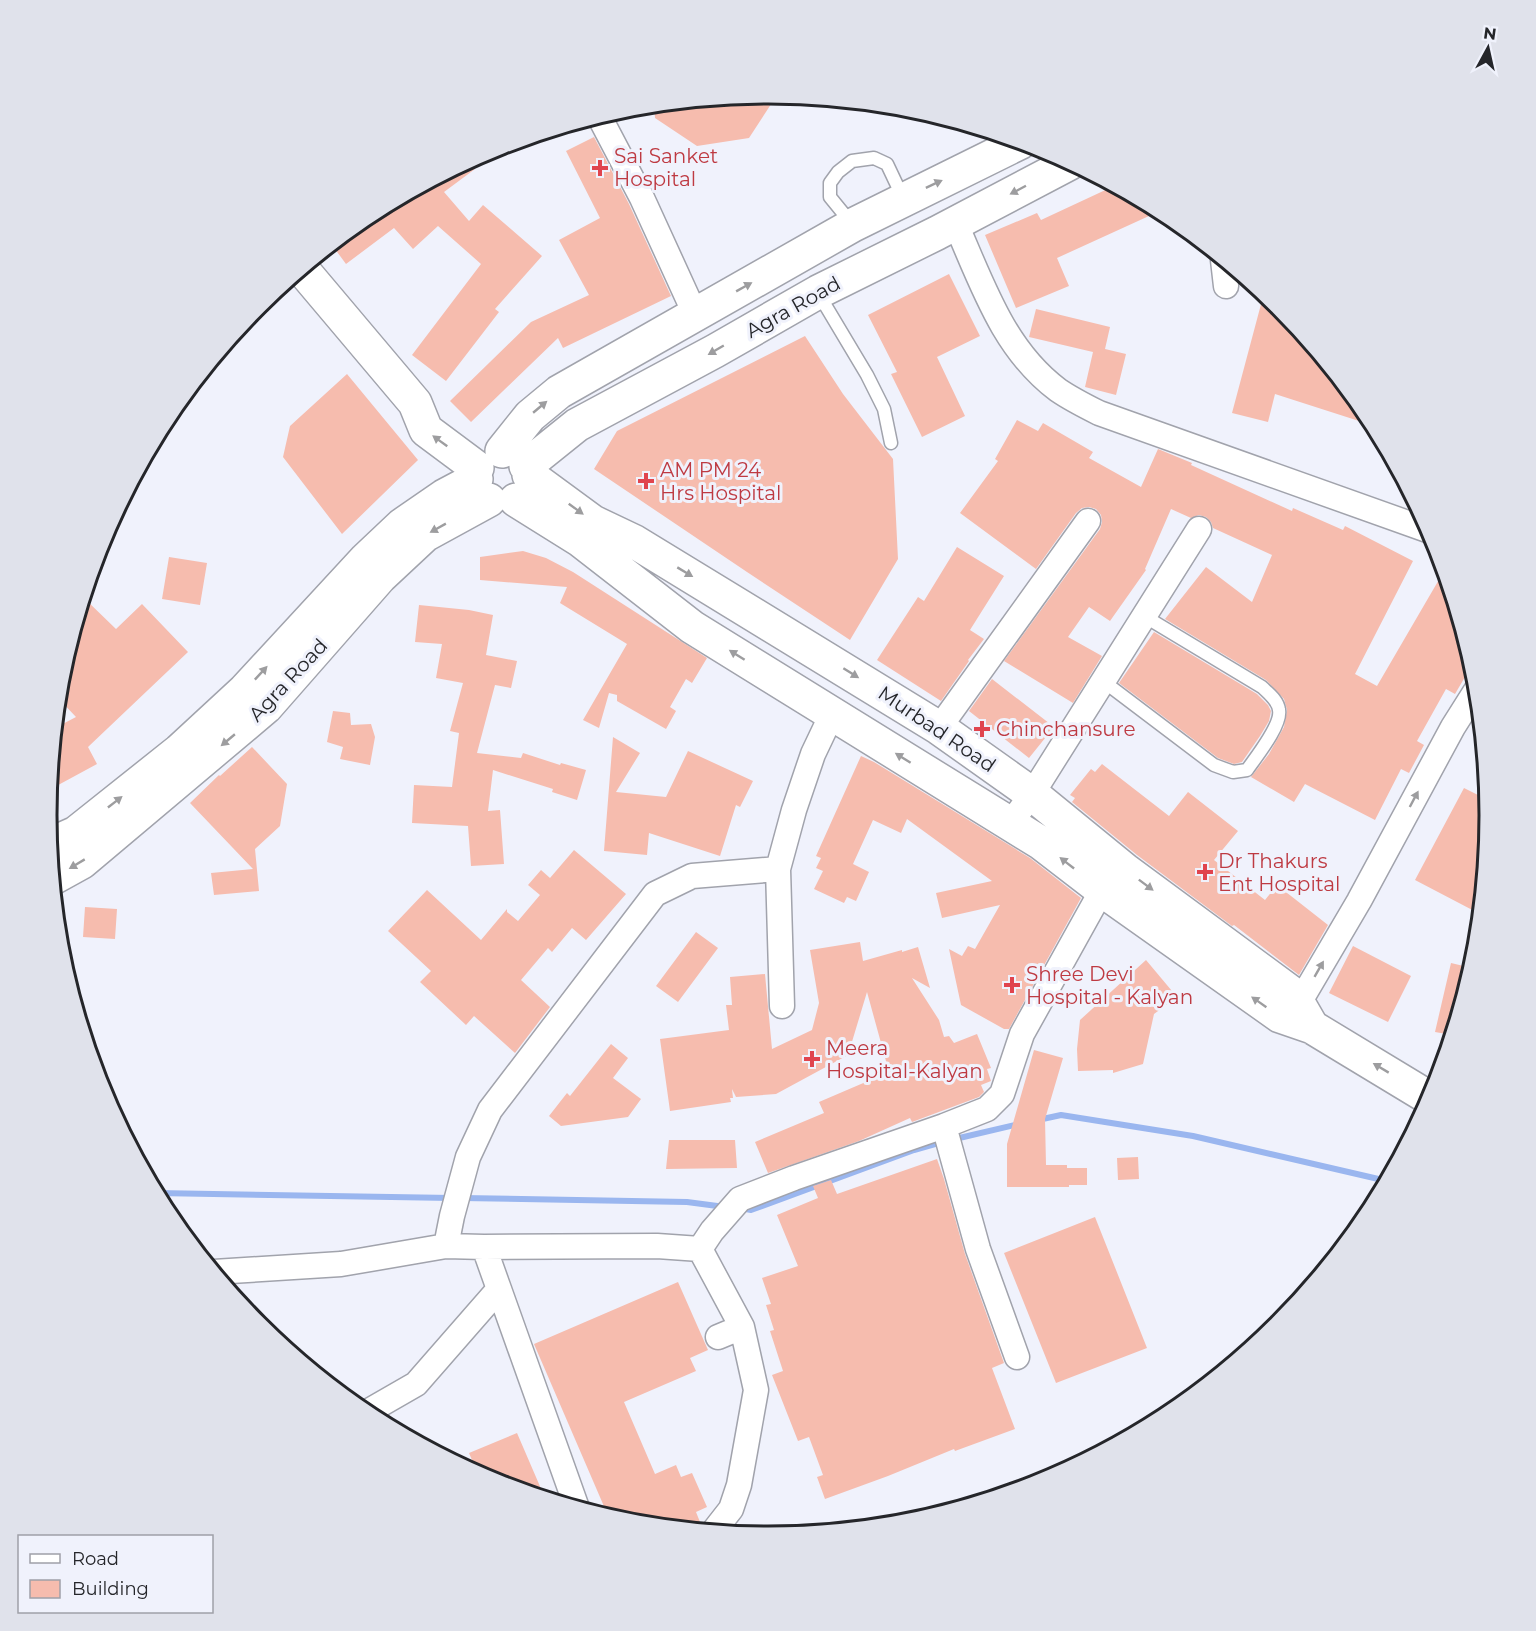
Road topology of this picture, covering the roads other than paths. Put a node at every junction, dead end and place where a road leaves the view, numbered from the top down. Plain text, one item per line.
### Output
1 (603, 124) edge
2 (1010, 147) edge
3 (1060, 168) edge
4 (904, 200) junction
5 (955, 222) junction
6 (853, 225) junction
7 (1224, 270) edge
8 (307, 275) edge
9 (1226, 286) dead end
10 (818, 292) junction
11 (695, 314) junction
12 (891, 443) dead end
13 (501, 474) junction
14 (1088, 521) dead end
15 (1418, 527) edge
16 (1199, 529) dead end
17 (1144, 616) junction
18 (1103, 681) junction
19 (1469, 701) edge
20 (832, 714) junction
21 (939, 728) junction
22 (1032, 794) junction
23 (1010, 824) junction
24 (58, 841) edge
25 (778, 869) junction
26 (60, 874) edge
27 (1102, 890) junction
28 (782, 1006) dead end
29 (1300, 1017) junction
30 (1422, 1094) edge
31 (944, 1126) junction
32 (706, 1240) junction
33 (446, 1246) junction
34 (484, 1247) junction
35 (223, 1271) edge
36 (499, 1289) junction
37 (742, 1327) junction
38 (718, 1337) dead end
39 (1017, 1357) dead end
40 (374, 1408) edge
41 (574, 1499) edge
42 (719, 1525) edge

1 - 11 street
4 -> 2 main road, Agra Road
3 -> 5 main road, Agra Road
4 - 6 main road, Agra Road
4 - 6 lane
5 - 10 main road, Agra Road
5 - 15 street
11 -> 6 main road, Agra Road
7 - 9 street
8 - 13 main road
10 - 12 lane
10 -> 13 main road, Agra Road
13 -> 11 main road, Agra Road
20 -> 13 main road, Murbad Road
13 -> 21 main road, Murbad Road
24 -> 13 main road, Agra Road
13 -> 26 main road, Agra Road
14 - 21 street
16 - 17 street
17 - 18 street
17 - 18 lane
18 - 22 street
29 -> 19 street
23 -> 20 main road, Murbad Road
20 - 25 street
21 - 22 main road, Murbad Road
22 - 23 street
22 -> 29 main road, Murbad Road
27 -> 23 main road, Murbad Road
25 - 28 street
25 - 33 street
29 -> 27 main road, Murbad Road
27 - 31 street
30 -> 29 main road, Murbad Road
31 - 32 street
31 - 39 street
32 - 34 street
32 - 37 street
33 - 34 street
33 - 35 street
34 - 36 street
36 - 40 street
36 - 41 street
37 - 38 street
37 - 42 street

